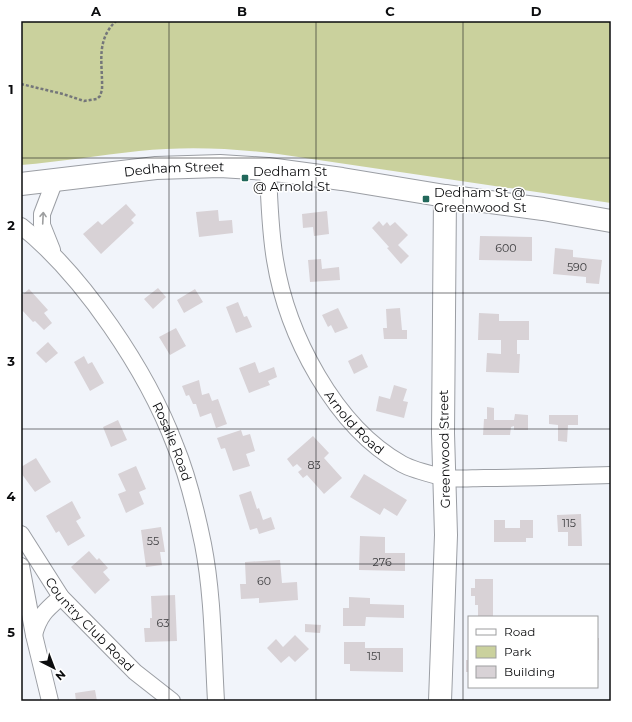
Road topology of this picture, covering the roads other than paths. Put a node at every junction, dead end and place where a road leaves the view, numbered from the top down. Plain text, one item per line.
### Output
1 (268, 169) junction
2 (55, 180) junction
3 (21, 184) edge
4 (445, 196) junction
5 (611, 221) edge
6 (21, 226) edge
7 (54, 255) junction
8 (611, 475) edge
9 (444, 478) junction
10 (21, 534) edge
11 (21, 566) edge
12 (61, 597) junction
13 (34, 634) junction
14 (50, 701) edge
15 (172, 701) edge
16 (216, 701) edge
17 (440, 701) edge

1 - 2 main road, Dedham Street
1 - 4 main road, Dedham Street
1 - 9 street, Arnold Road
2 - 3 main road, Dedham Street
7 -> 2 street
4 - 5 main road, Dedham Street
4 - 9 main road, Greenwood Street
6 - 7 street, Rosalie Road
7 - 16 street, Rosalie Road
8 - 9 street, Arnold Road
9 - 17 main road, Greenwood Street
10 - 12 street, Country Club Road
11 - 13 street
12 - 13 street
12 - 15 street, Country Club Road
13 - 14 street

